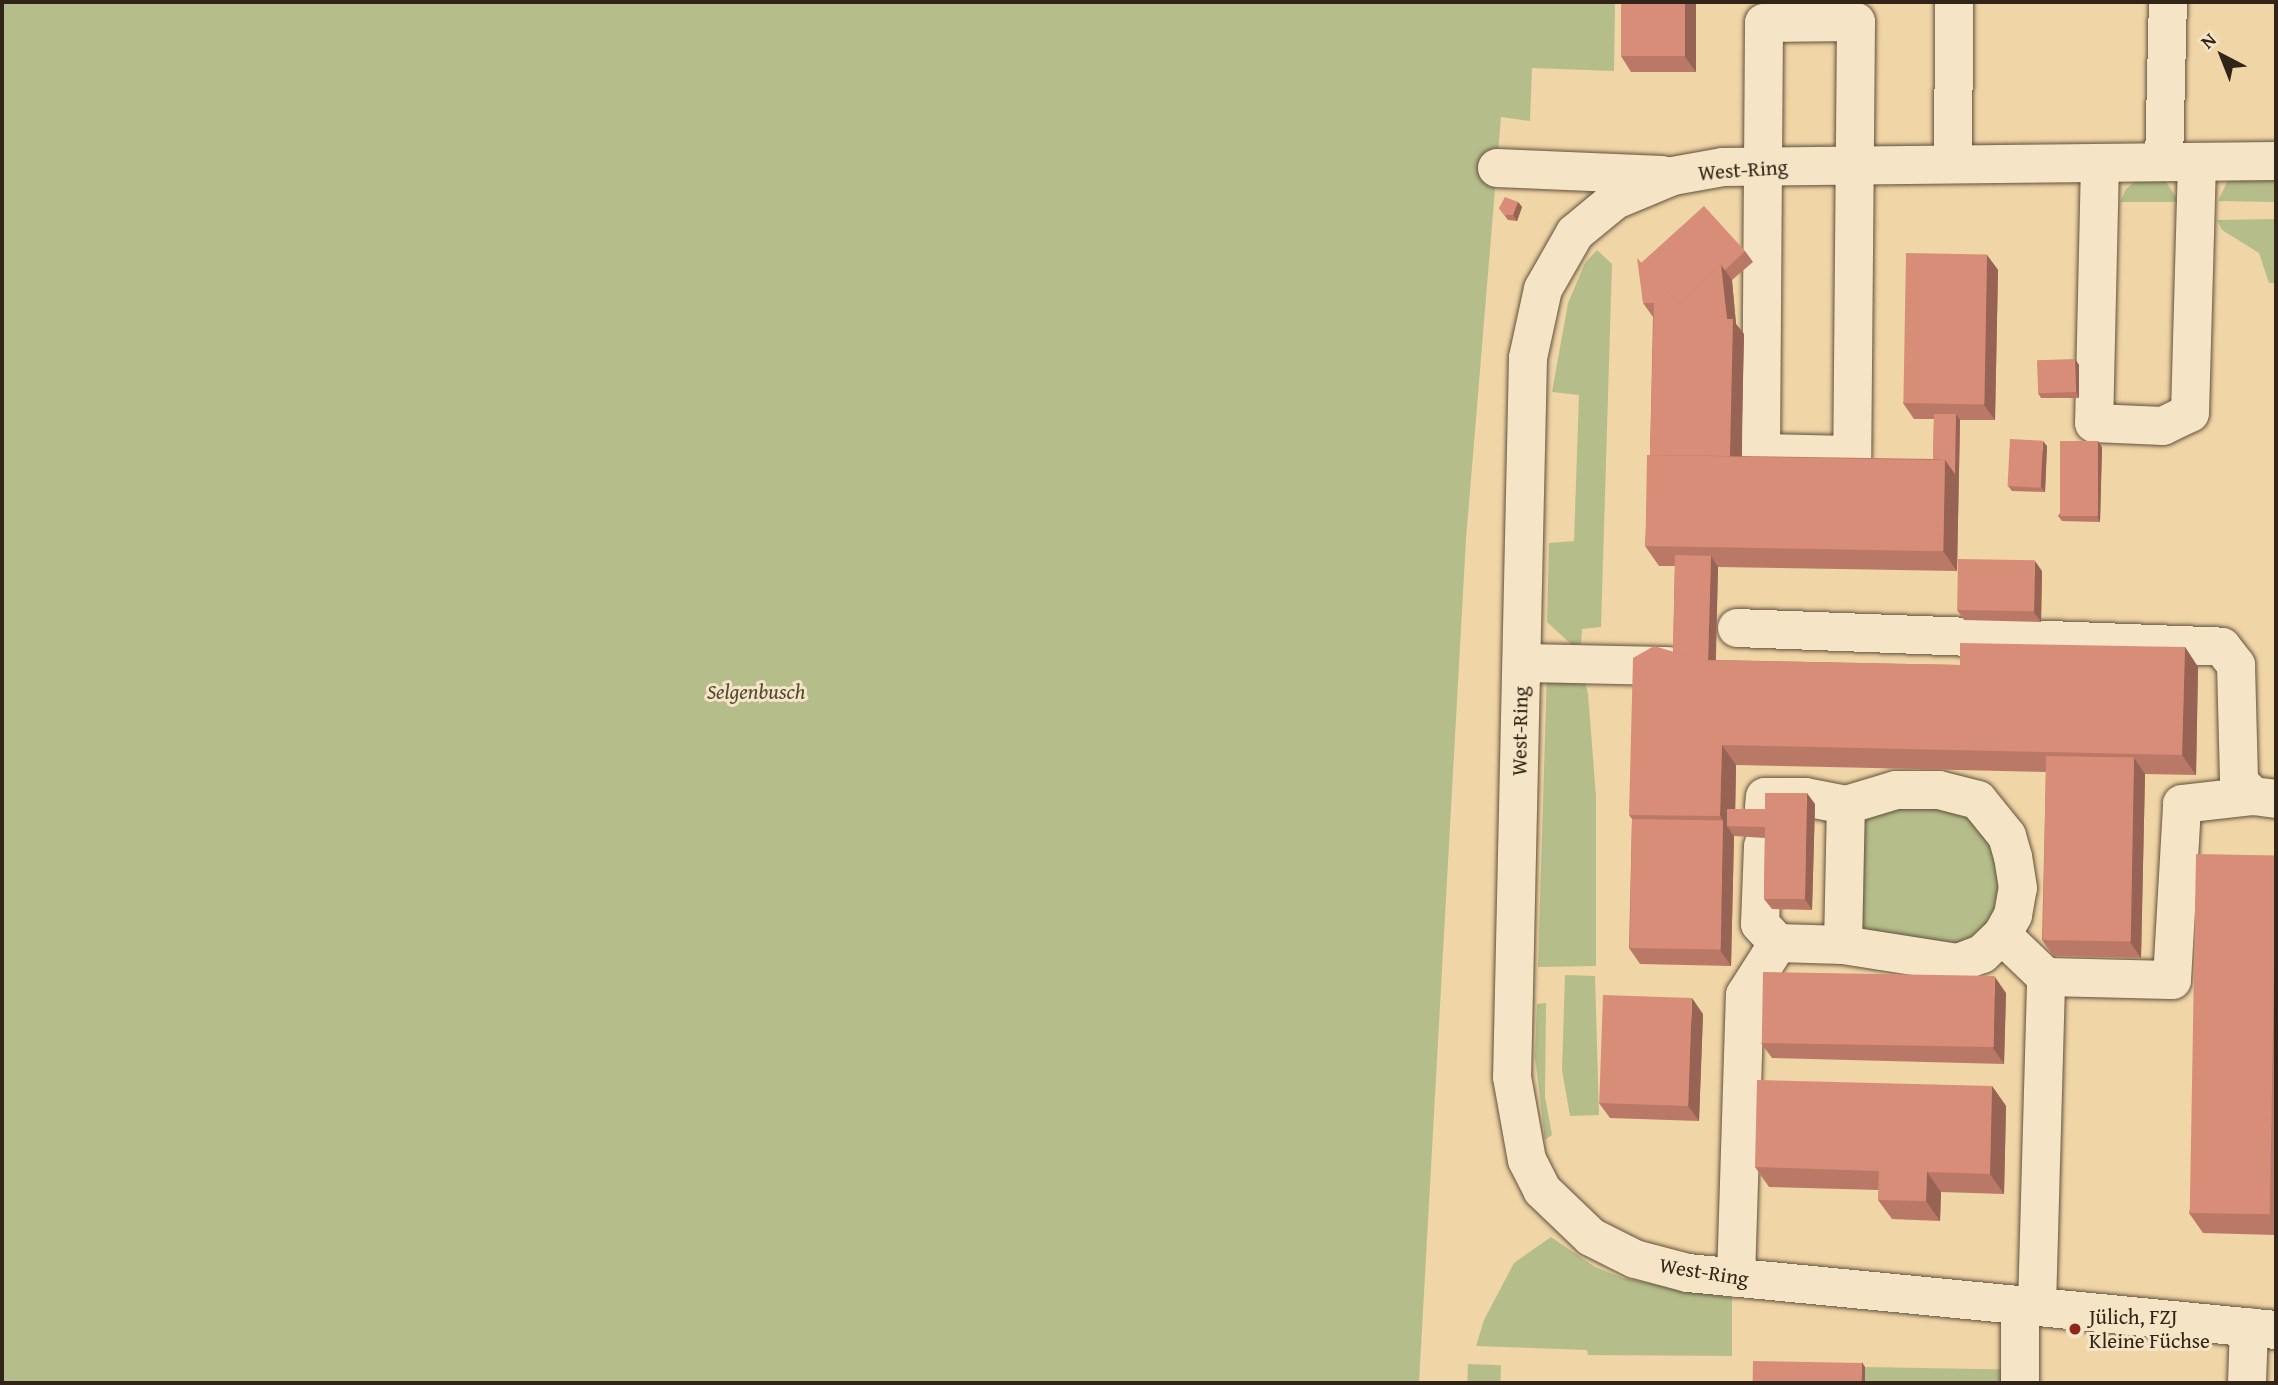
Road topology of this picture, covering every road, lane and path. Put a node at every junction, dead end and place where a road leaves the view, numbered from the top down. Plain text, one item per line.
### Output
1 (1954, 2) edge
2 (2168, 2) edge
3 (2276, 161) edge
4 (2181, 162) junction
5 (2100, 163) junction
6 (1953, 164) junction
7 (1857, 166) junction
8 (1765, 167) junction
9 (1497, 168) dead end
10 (1673, 176) junction
11 (1737, 628) dead end
12 (1521, 663) junction
13 (1668, 666) edge
14 (2264, 798) edge
15 (1846, 805) junction
16 (1764, 807) edge
17 (1763, 846) edge
18 (2002, 935) junction
19 (1777, 943) junction
20 (1843, 945) junction
21 (2046, 977) junction
22 (1736, 1278) junction
23 (2029, 1306) junction
24 (2262, 1329) edge
25 (2020, 1383) edge
26 (2247, 1383) edge

1 - 6 street
2 - 4 street
3 - 4 street, West-Ring
4 - 5 street, West-Ring
4 - 5 street
5 - 6 street, West-Ring
6 - 7 street, West-Ring
7 - 8 street, West-Ring
7 - 8 street
7 - 8 street
8 - 10 street, West-Ring
9 - 10 street
10 - 12 street, West-Ring
11 - 14 street
12 - 13 street
12 - 22 street, West-Ring
14 - 21 street
15 - 16 street
15 - 18 street
15 - 20 street
17 - 19 street
18 - 20 street
18 - 21 street
19 - 20 street
19 - 22 street
21 - 23 street
22 - 23 street, West-Ring
23 - 24 street, West-Ring
23 - 25 street
24 - 26 street

